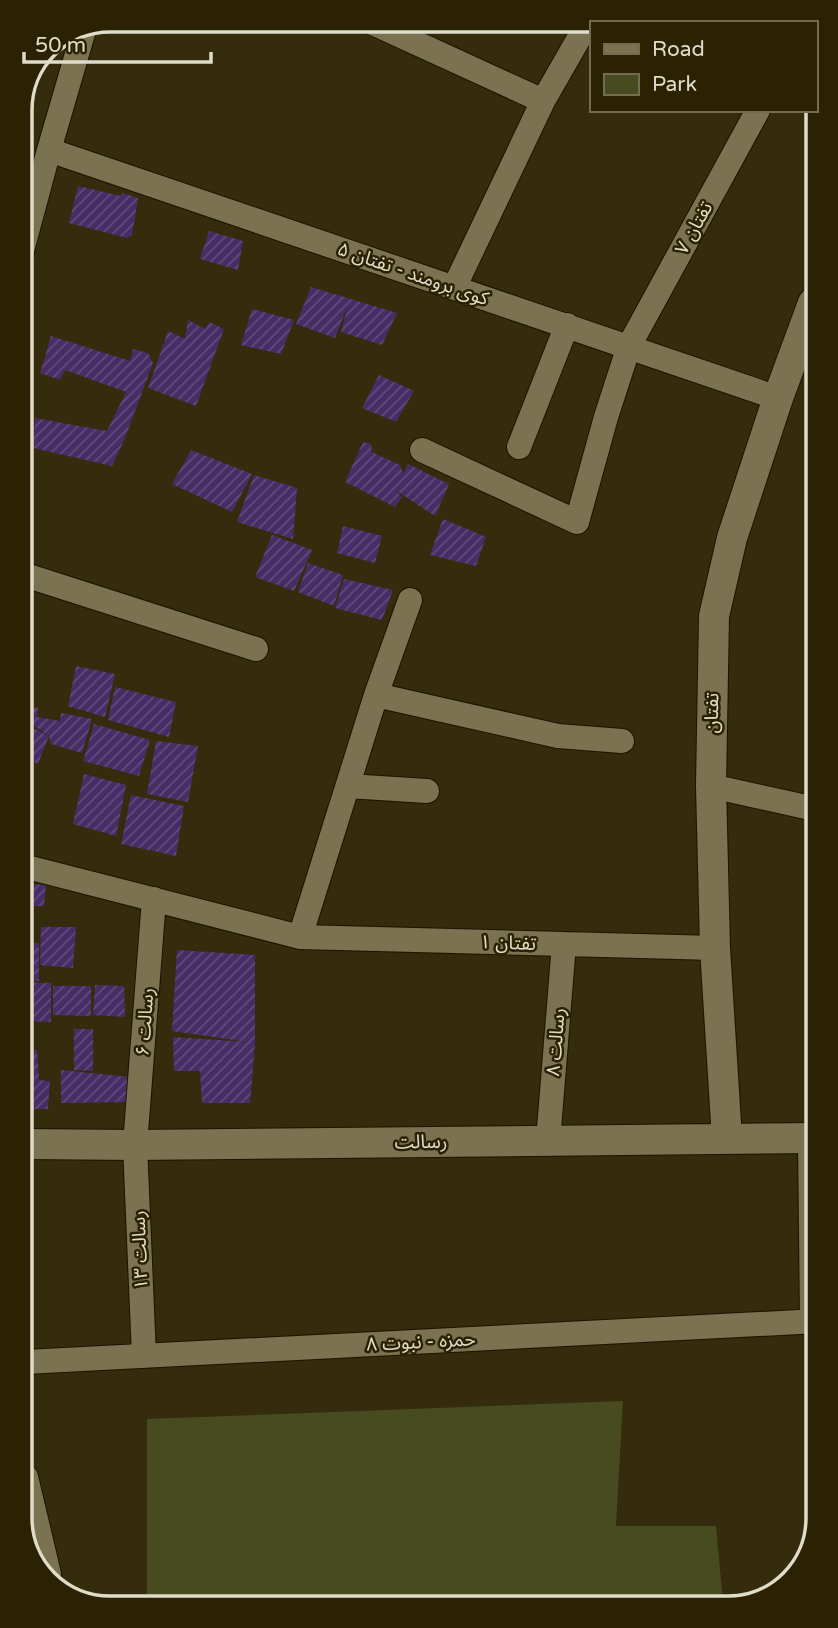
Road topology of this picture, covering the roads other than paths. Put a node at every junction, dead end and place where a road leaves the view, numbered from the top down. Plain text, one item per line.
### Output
1 (392, 32) edge
2 (583, 32) edge
3 (82, 36) edge
4 (543, 101) junction
5 (757, 112) edge
6 (49, 150) junction
7 (32, 213) edge
8 (454, 288) junction
9 (806, 322) edge
10 (566, 325) junction
11 (629, 346) junction
12 (778, 398) junction
13 (519, 447) dead end
14 (422, 450) dead end
15 (32, 577) edge
16 (410, 600) dead end
17 (256, 649) dead end
18 (376, 695) junction
19 (622, 741) dead end
20 (348, 786) junction
21 (711, 786) junction
22 (426, 791) dead end
23 (806, 807) edge
24 (32, 868) edge
25 (154, 900) junction
26 (300, 937) junction
27 (564, 944) junction
28 (715, 948) junction
29 (806, 1138) edge
30 (727, 1139) junction
31 (548, 1141) junction
32 (32, 1144) edge
33 (135, 1144) junction
34 (806, 1322) edge
35 (144, 1356) junction
36 (32, 1362) edge
37 (32, 1502) edge
38 (47, 1564) edge

1 - 4 street
2 - 4 street
3 - 6 street
4 - 8 street
5 - 11 street, تفتان ۷
6 - 7 street
6 - 8 street, کوی برومند - تفتان ۵
8 - 10 street, کوی برومند - تفتان ۵
9 - 12 street, تفتان
10 - 11 street, کوی برومند - تفتان ۵
10 - 13 street
11 - 12 street, کوی برومند - تفتان ۵
11 - 14 street, تفتان ۷
12 - 21 street, تفتان
15 - 17 street
16 - 18 street
18 - 19 street
18 - 20 street
20 - 22 street
20 - 26 street
21 - 23 street
21 - 28 street, تفتان
24 - 25 street, تفتان ۱
25 - 26 street, تفتان ۱
25 - 33 street, رسالت ۶
26 - 27 street, تفتان ۱
27 - 28 street, تفتان ۱
27 - 31 street, رسالت ۸
28 - 30 street, تفتان
29 - 30 street, رسالت
30 - 31 street, رسالت
31 - 33 street, رسالت
32 - 33 street, رسالت
33 - 35 street, رسالت ۱۳
34 - 35 street, حمزه - نبوت ۸
35 - 36 street, حمزه - نبوت ۸
37 - 38 street

